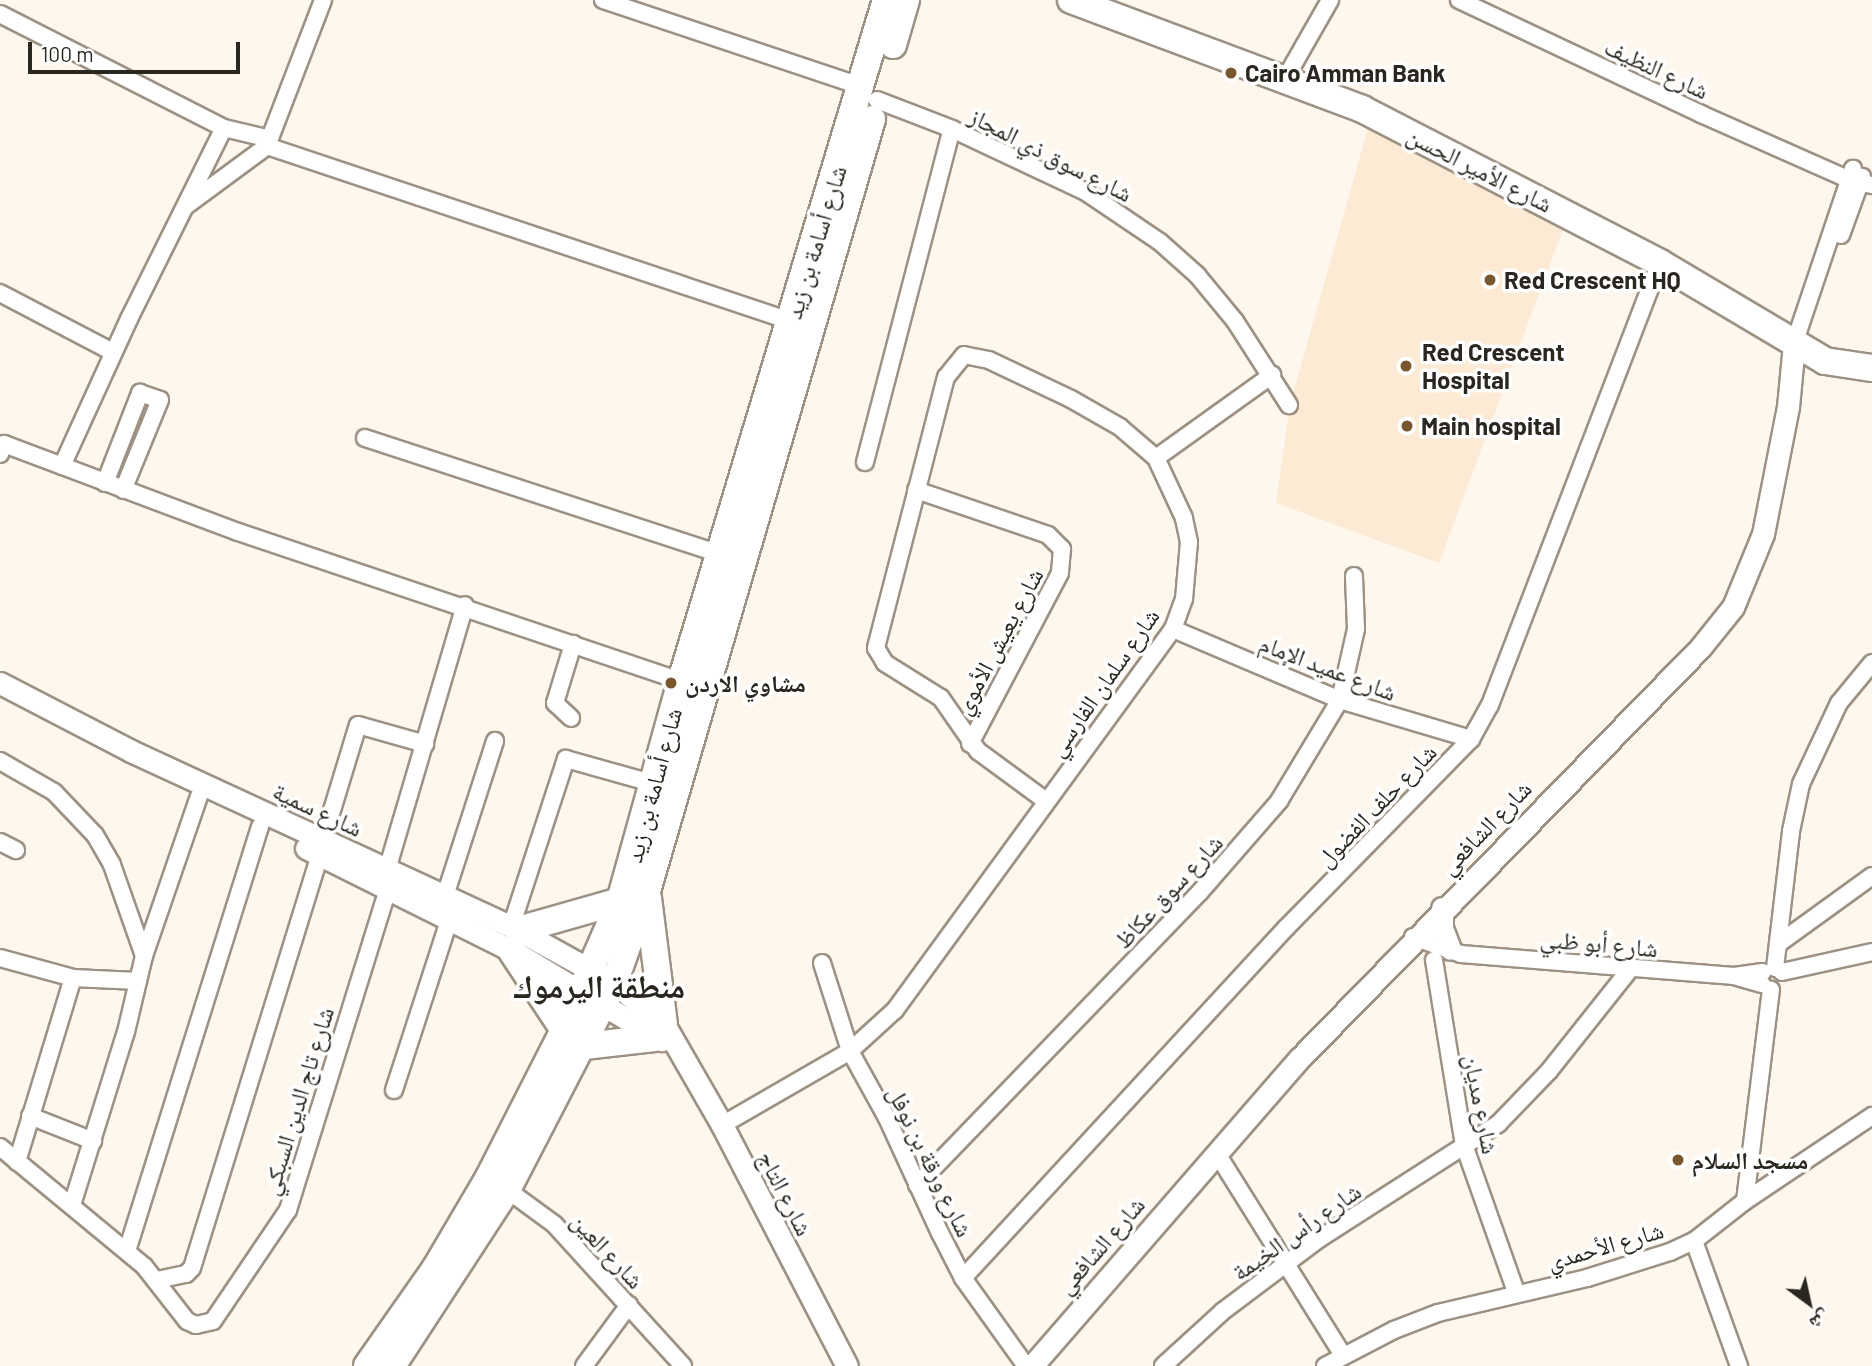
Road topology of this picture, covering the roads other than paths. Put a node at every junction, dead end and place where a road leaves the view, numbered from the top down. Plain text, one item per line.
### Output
1 (323, 0) edge
2 (603, 0) edge
3 (886, 0) edge
4 (906, 0) edge
5 (1071, 0) edge
6 (1330, 0) edge
7 (1461, 0) edge
8 (0, 14) edge
9 (1285, 79) junction
10 (870, 93) junction
11 (224, 128) junction
12 (952, 129) junction
13 (269, 142) junction
14 (1860, 178) edge
15 (182, 208) junction
16 (1829, 250) junction
17 (1660, 263) junction
18 (0, 293) edge
19 (790, 321) junction
20 (1794, 344) junction
21 (113, 352) junction
22 (1872, 368) edge
23 (1272, 375) junction
24 (1289, 405) dead end
25 (365, 438) dead end
26 (1, 447) edge
27 (1156, 458) junction
28 (866, 462) dead end
29 (62, 466) junction
30 (105, 483) junction
31 (123, 490) junction
32 (916, 490) junction
33 (719, 554) junction
34 (1354, 576) dead end
35 (465, 605) junction
36 (1173, 629) junction
37 (573, 644) junction
38 (1872, 663) edge
39 (681, 681) junction
40 (0, 683) edge
41 (0, 696) edge
42 (1340, 700) junction
43 (571, 718) dead end
44 (1471, 739) junction
45 (495, 741) dead end
46 (425, 744) junction
47 (970, 744) junction
48 (0, 761) edge
49 (655, 784) junction
50 (199, 796) junction
51 (1046, 801) junction
52 (260, 826) junction
53 (0, 842) edge
54 (322, 848) junction
55 (16, 850) dead end
56 (1872, 876) edge
57 (387, 879) junction
58 (647, 891) junction
59 (445, 896) junction
60 (620, 901) junction
61 (1442, 908) junction
62 (450, 919) junction
63 (513, 936) junction
64 (1413, 937) junction
65 (1778, 944) junction
66 (1872, 952) edge
67 (1397, 954) junction
68 (1448, 955) junction
69 (144, 956) junction
70 (0, 958) edge
71 (822, 963) dead end
72 (1630, 970) junction
73 (1771, 977) junction
74 (73, 978) junction
75 (138, 981) junction
76 (598, 986) junction
77 (665, 1036) junction
78 (574, 1038) junction
79 (850, 1051) junction
80 (394, 1090) dead end
81 (30, 1116) junction
82 (1872, 1116) edge
83 (722, 1125) junction
84 (93, 1140) junction
85 (1464, 1145) junction
86 (0, 1147) edge
87 (1216, 1152) junction
88 (17, 1162) junction
89 (498, 1183) junction
90 (917, 1185) junction
91 (1745, 1201) junction
92 (72, 1205) junction
93 (1694, 1241) junction
94 (127, 1251) junction
95 (1286, 1263) junction
96 (963, 1278) junction
97 (157, 1279) junction
98 (1516, 1292) junction
99 (629, 1305) junction
100 (1343, 1355) junction
101 (367, 1366) edge
102 (392, 1366) edge
103 (584, 1366) edge
104 (683, 1366) edge
105 (846, 1366) edge
106 (1026, 1366) edge
107 (1032, 1366) edge
108 (1163, 1366) edge
109 (1325, 1366) edge
110 (1739, 1366) edge

1 - 13 street
2 - 10 street, شارع سوق ذي المجاز
3 - 10 main road, شارع أسامة بن زيد
4 - 10 main road, شارع أسامة بن زيد
5 - 9 main road, شارع الأمير الحسن
6 - 9 street
7 - 14 street, شارع النظيف
8 - 11 street
9 - 17 main road, شارع الأمير الحسن
10 - 12 street, شارع سوق ذي المجاز
10 - 19 main road, شارع أسامة بن زيد
10 - 58 main road, شارع أسامة بن زيد
11 - 13 street
11 - 15 street
12 - 23 street, شارع سوق ذي المجاز
12 - 28 street
13 - 15 street
13 - 19 street
14 - 16 street, شارع الشافعي
14 - 16 street, شارع الشافعي
15 - 21 street
16 - 20 street, شارع الشافعي
17 - 20 main road, شارع الأمير الحسن
17 - 44 street, شارع حلف الفضول
18 - 21 street
19 - 33 main road, شارع أسامة بن زيد
20 - 22 main road, شارع الأمير الحسن
20 - 61 street, شارع الشافعي
21 - 29 street
23 - 24 street, شارع سوق ذي المجاز
23 - 27 street
25 - 33 street
26 - 29 street
27 - 32 street, شارع سلمان الفارسي
27 - 36 street, شارع سلمان الفارسي
29 - 30 street
30 - 31 street
30 - 31 street
31 - 35 street
32 - 47 street, شارع سلمان الفارسي
32 - 47 street, شارع يعيش الأموي
33 - 39 main road, شارع أسامة بن زيد
34 - 42 street, شارع سوق عكاظ
35 - 37 street
35 - 46 street
36 - 42 street, شارع عميد الإمام
36 - 51 street, شارع سلمان الفارسي
37 - 39 street
37 - 43 street
38 - 65 street
39 - 49 main road, شارع أسامة بن زيد
40 - 54 street, شارع سمية
41 - 50 street, شارع سمية
42 - 44 street, شارع عميد الإمام
42 - 90 street, شارع سوق عكاظ
44 - 96 street, شارع حلف الفضول
45 - 59 street
46 - 54 street
46 - 57 street
47 - 51 street
48 - 69 street
49 - 60 main road, شارع أسامة بن زيد
49 - 63 street
50 - 52 street, شارع سمية
50 - 69 street
51 - 79 street, شارع سلمان الفارسي
52 - 54 street, شارع سمية
52 - 94 street
53 - 55 street
54 - 57 street, شارع سمية
54 - 97 street
56 - 65 street
57 - 59 street, شارع سمية
57 - 62 street, شارع سمية
57 - 97 street, شارع تاج الدين السبكي
58 - 76 main road, شارع أسامة بن زيد
58 - 77 main road
59 - 63 street, شارع سمية
60 - 63 main road
60 - 76 main road, شارع أسامة بن زيد
61 - 64 street, شارع الشافعي
61 - 68 street
62 - 63 street, شارع سمية
62 - 80 street
63 - 76 street, شارع سمية
63 - 78 main road
64 - 67 street, شارع الشافعي
64 - 68 street, شارع أبو ظبي
65 - 73 street
66 - 73 street, شارع أبو ظبي
67 - 68 street, شارع أبو ظبي
67 - 87 street, شارع الشافعي
68 - 72 street, شارع أبو ظبي
68 - 85 street, شارع مديان
69 - 75 street
70 - 74 street
71 - 79 street, شارع ورقة بن نوفل
72 - 73 street, شارع أبو ظبي
72 - 85 street, شارع رأس الخيمة
73 - 91 street
74 - 75 street
74 - 81 street
75 - 84 street
76 - 77 street, شارع التاج
76 - 78 main road, شارع أسامة بن زيد
77 - 78 main road
77 - 83 street, شارع التاج
78 - 89 main road, شارع أسامة بن زيد
79 - 83 street, شارع سلمان الفارسي
79 - 90 street, شارع ورقة بن نوفل
81 - 84 street
81 - 88 street
82 - 91 street, شارع الأحمدي
83 - 105 street, شارع التاج
84 - 92 street
85 - 95 street, شارع رأس الخيمة
85 - 98 street, شارع مديان
86 - 88 street, شارع تاج الدين السبكي
87 - 95 street
87 - 107 street, شارع الشافعي
88 - 92 street, شارع تاج الدين السبكي
89 - 99 street, شارع العين
89 - 101 main road, شارع أسامة بن زيد
89 - 102 main road, شارع أسامة بن زيد
90 - 96 street, شارع ورقة بن نوفل
91 - 93 street, شارع الأحمدي
92 - 94 street, شارع تاج الدين السبكي
93 - 98 street, شارع الأحمدي
93 - 110 street
94 - 97 street, شارع تاج الدين السبكي
95 - 100 street
95 - 108 street, شارع رأس الخيمة
96 - 106 street, شارع ورقة بن نوفل
98 - 100 street, شارع الأحمدي
99 - 103 street
99 - 104 street, شارع العين
100 - 109 street, شارع الأحمدي

